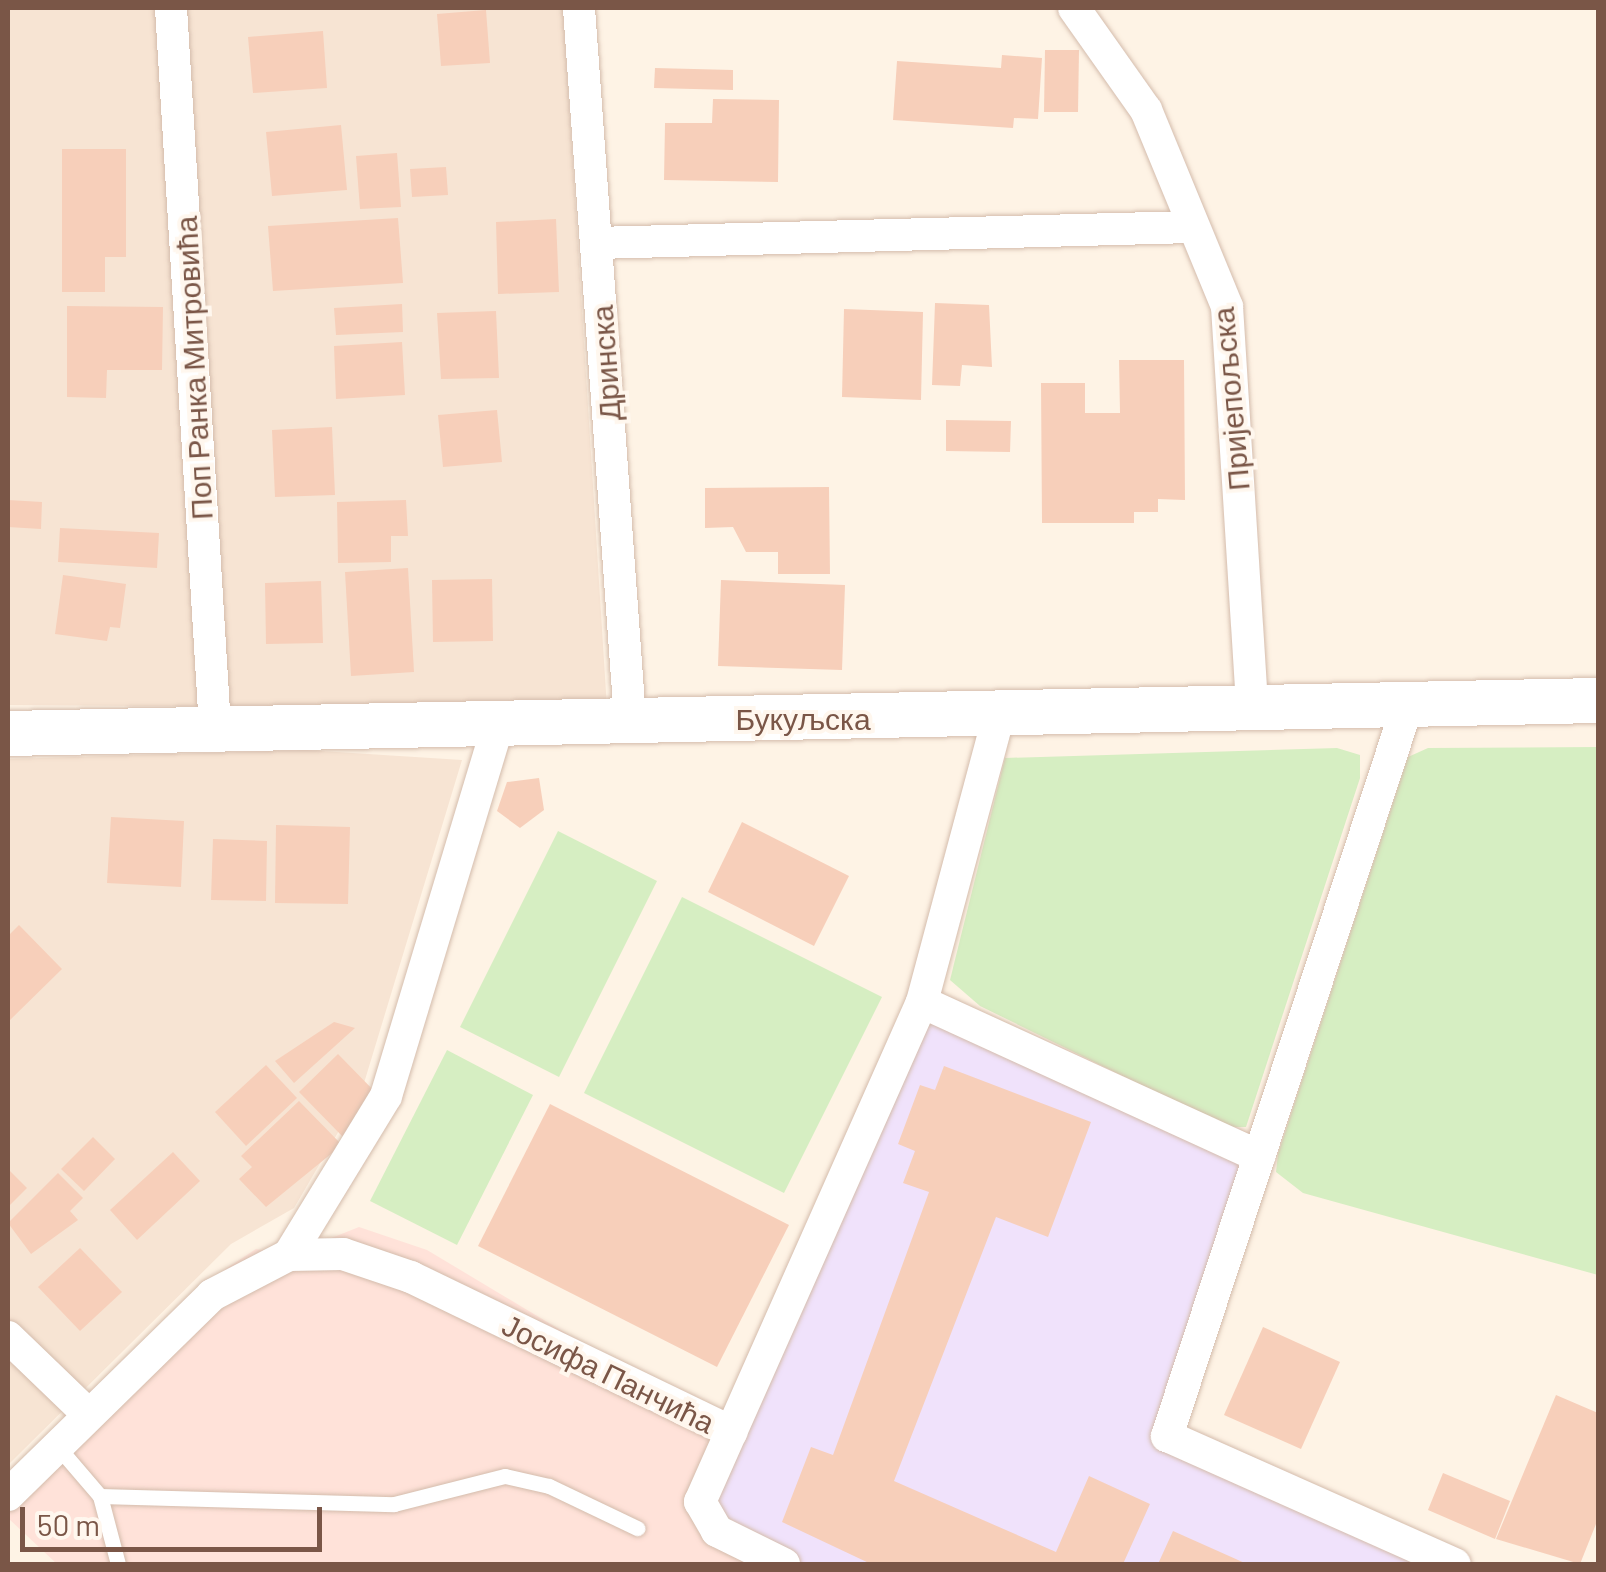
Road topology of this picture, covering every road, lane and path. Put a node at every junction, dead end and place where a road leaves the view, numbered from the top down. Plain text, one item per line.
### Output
1 (171, 8) edge
2 (580, 8) edge
3 (1074, 8) edge
4 (1192, 228) junction
5 (596, 243) junction
6 (1598, 700) edge
7 (1408, 704) junction
8 (1252, 707) junction
9 (630, 719) junction
10 (998, 719) junction
11 (499, 722) junction
12 (214, 728) junction
13 (8, 733) edge
14 (922, 1002) junction
15 (1259, 1156) junction
16 (289, 1255) junction
17 (8, 1338) edge
18 (88, 1416) junction
19 (731, 1432) junction
20 (57, 1446) junction
21 (8, 1495) edge
22 (100, 1496) junction
23 (636, 1528) dead end
24 (118, 1564) edge
25 (784, 1564) edge
26 (1455, 1564) edge

1 - 12 street, Поп Ранка Митровића
2 - 5 street, Дринска
3 - 4 street, Пријепољска
4 - 5 street
4 - 8 street, Пријепољска
5 - 9 street, Дринска
6 - 7 main road, Букуљска
7 - 8 main road, Букуљска
7 - 15 street
8 - 10 main road, Букуљска
9 - 10 main road, Букуљска
9 - 11 main road, Букуљска
10 - 14 street, Јосифа Панчића
11 - 12 main road, Букуљска
11 - 16 street
12 - 13 main road, Букуљска
14 - 15 street
14 - 19 street, Јосифа Панчића
15 - 26 street
16 - 18 street, Јосифа Панчића
16 - 19 street, Јосифа Панчића
17 - 18 street
18 - 20 street, Јосифа Панчића
19 - 25 street
20 - 21 street, Јосифа Панчића
20 - 22 lane
22 - 23 lane
22 - 24 lane

